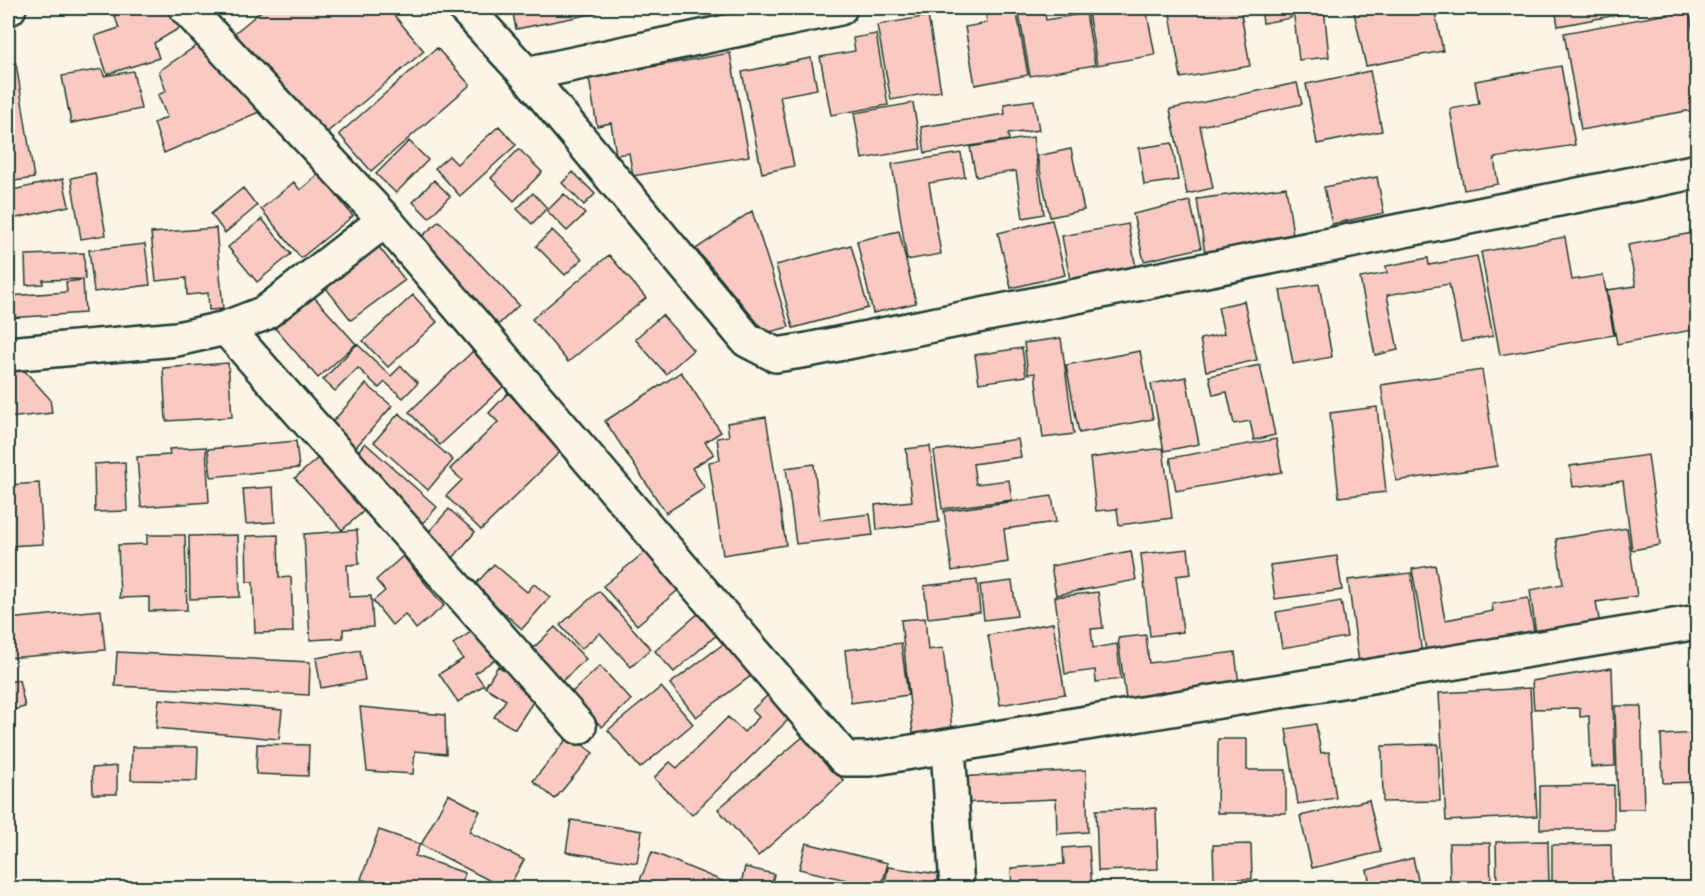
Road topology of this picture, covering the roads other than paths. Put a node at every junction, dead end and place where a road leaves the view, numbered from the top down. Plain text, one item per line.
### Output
1 (186, 8) edge
2 (465, 8) edge
3 (840, 8) edge
4 (526, 74) junction
5 (1698, 171) edge
6 (385, 220) junction
7 (226, 328) junction
8 (8, 354) edge
9 (1698, 622) edge
10 (579, 728) dead end
11 (948, 747) junction
12 (957, 888) edge

1 - 6 street
2 - 4 street
3 - 4 street
4 - 5 street
6 - 7 street
6 - 11 street
7 - 8 street
7 - 10 street
9 - 11 street
11 - 12 street

